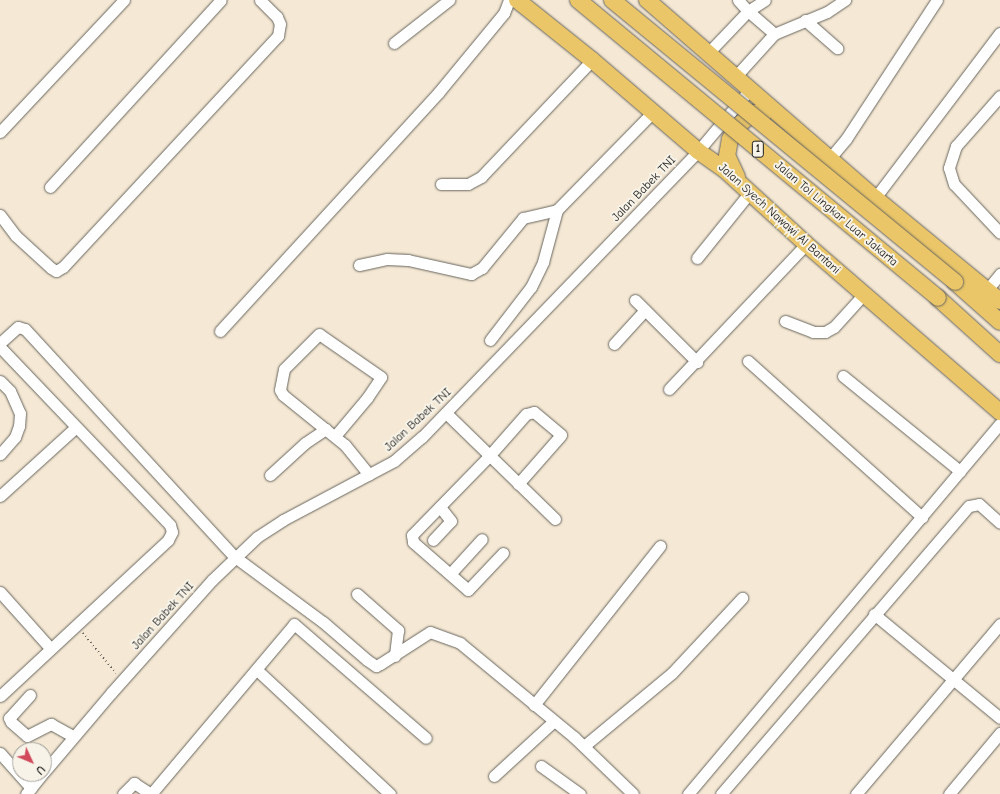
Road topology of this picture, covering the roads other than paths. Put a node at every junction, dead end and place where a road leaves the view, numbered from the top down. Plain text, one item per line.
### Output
1 (124, 0) edge
2 (221, 0) edge
3 (260, 0) edge
4 (449, 0) edge
5 (509, 0) edge
6 (517, 0) edge
7 (578, 0) edge
8 (612, 0) edge
9 (647, 0) edge
10 (738, 0) edge
11 (765, 0) edge
12 (845, 0) edge
13 (937, 0) edge
14 (748, 11) junction
15 (805, 20) junction
16 (1000, 33) edge
17 (774, 34) junction
18 (394, 43) dead end
19 (837, 48) dead end
20 (708, 53) junction
21 (592, 60) junction
22 (736, 76) junction
23 (751, 88) junction
24 (1000, 96) edge
25 (653, 112) junction
26 (789, 124) junction
27 (0, 132) edge
28 (698, 151) junction
29 (830, 158) junction
30 (441, 184) dead end
31 (50, 187) dead end
32 (745, 188) junction
33 (875, 198) junction
34 (557, 210) junction
35 (0, 215) edge
36 (1000, 233) edge
37 (806, 244) junction
38 (698, 258) dead end
39 (359, 265) dead end
40 (1000, 274) edge
41 (987, 290) junction
42 (863, 294) junction
43 (635, 300) dead end
44 (1000, 301) edge
45 (645, 310) junction
46 (785, 321) dead end
47 (1000, 322) edge
48 (220, 331) dead end
49 (490, 340) dead end
50 (0, 343) edge
51 (614, 344) dead end
52 (0, 347) edge
53 (1000, 354) edge
54 (748, 361) dead end
55 (698, 362) junction
56 (844, 376) dead end
57 (0, 381) edge
58 (669, 389) dead end
59 (1000, 412) edge
60 (446, 413) junction
61 (1000, 424) edge
62 (75, 428) junction
63 (330, 432) junction
64 (0, 454) edge
65 (489, 456) junction
66 (960, 471) junction
67 (270, 475) dead end
68 (369, 475) junction
69 (518, 484) junction
70 (0, 496) edge
71 (440, 507) junction
72 (922, 517) junction
73 (555, 519) dead end
74 (1000, 523) edge
75 (482, 539) dead end
76 (433, 540) dead end
77 (660, 546) dead end
78 (503, 553) dead end
79 (235, 557) junction
80 (450, 574) junction
81 (0, 592) edge
82 (357, 594) dead end
83 (742, 598) dead end
84 (874, 614) junction
85 (1000, 624) edge
86 (50, 648) junction
87 (395, 656) junction
88 (257, 670) junction
89 (952, 679) junction
90 (30, 695) dead end
91 (0, 696) edge
92 (534, 705) junction
93 (1000, 718) edge
94 (554, 721) junction
95 (1000, 733) edge
96 (73, 736) junction
97 (426, 738) dead end
98 (584, 746) junction
99 (0, 753) edge
100 (52, 762) edge
101 (542, 766) dead end
102 (494, 776) dead end
103 (36, 782) edge
104 (29, 791) edge
105 (123, 794) edge
106 (151, 794) edge
107 (390, 794) edge
108 (580, 794) edge
109 (633, 794) edge
110 (688, 794) edge
111 (721, 794) edge
112 (856, 794) edge
113 (949, 794) edge

1 - 27 street
2 - 31 street
3 - 35 street
4 - 18 street
5 - 48 street
6 - 21 highway, Jalan Syech Nawawi Al Bantani
7 - 53 highway, Jalan Tol Lingkar Luar Jakarta / 1, bridge
8 - 47 highway, Jalan Tol Lingkar Luar Jakarta / 1, bridge
9 - 20 highway
10 - 14 street
11 - 14 street
12 - 15 street
13 - 29 street
14 - 17 street
14 - 20 street
15 - 17 street
15 - 19 street
16 - 33 street
17 - 22 street
20 - 22 highway
21 - 25 highway, Jalan Syech Nawawi Al Bantani
21 - 30 street
22 - 23 highway
23 - 26 highway
23 - 28 street, Jalan Babek TNI
24 - 36 street
25 - 28 highway, Jalan Syech Nawawi Al Bantani
25 - 34 street
26 - 29 highway
26 - 32 highway
28 - 32 highway, Jalan Syech Nawawi Al Bantani
28 - 60 street, Jalan Babek TNI
29 - 33 highway
32 - 37 highway, Jalan Syech Nawawi Al Bantani
32 - 38 street
33 - 41 highway
34 - 39 street
34 - 49 street
37 - 42 highway, Jalan Syech Nawawi Al Bantani
37 - 55 street
40 - 41 street
41 - 44 highway
42 - 46 street
42 - 59 highway, Jalan Syech Nawawi Al Bantani
43 - 45 street
45 - 51 street
45 - 55 street
50 - 79 street
52 - 62 street
54 - 72 street
55 - 58 street
56 - 66 street
57 - 64 street
60 - 65 street
60 - 68 street, Jalan Babek TNI
61 - 66 street
62 - 70 street
62 - 86 street
63 - 63 street
63 - 67 street
63 - 68 street
65 - 69 street
65 - 69 street
65 - 71 street
66 - 72 street
68 - 79 street, Jalan Babek TNI
69 - 73 street
71 - 76 street
71 - 80 street
72 - 110 street
74 - 84 street
75 - 80 street
77 - 92 street
78 - 80 street
79 - 87 street
79 - 96 street, Jalan Babek TNI
81 - 86 street
82 - 87 street
83 - 98 street
84 - 89 street
84 - 111 street
85 - 89 street
86 - 91 street
87 - 92 street
88 - 97 street
88 - 106 street
88 - 107 street
89 - 93 street
89 - 112 street
90 - 96 street
92 - 94 street
94 - 98 street
94 - 102 street
95 - 113 street
96 - 100 street, Jalan Babek TNI
98 - 109 street
99 - 104 street
101 - 108 street
103 - 104 street, Jalan Babek TNI
105 - 106 street

